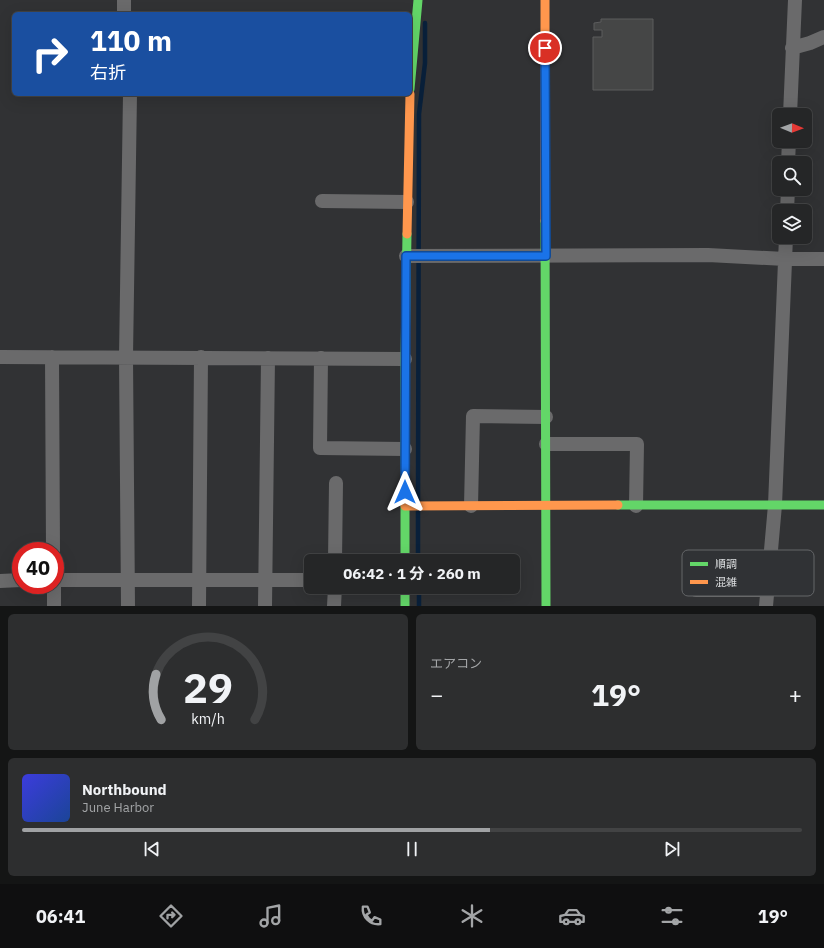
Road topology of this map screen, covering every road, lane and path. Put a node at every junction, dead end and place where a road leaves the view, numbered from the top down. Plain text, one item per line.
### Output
1 (124, 0) edge
2 (418, 0) edge
3 (545, 0) edge
4 (795, 0) edge
5 (124, 12) edge
6 (824, 37) edge
7 (792, 48) junction
8 (412, 67) edge
9 (130, 96) edge
10 (410, 96) edge
11 (790, 108) edge
12 (322, 201) dead end
13 (407, 202) junction
14 (786, 244) edge
15 (406, 256) junction
16 (546, 256) junction
17 (785, 259) junction
18 (824, 259) edge
19 (0, 357) edge
20 (52, 357) junction
21 (126, 357) junction
22 (201, 357) junction
23 (268, 358) junction
24 (320, 358) junction
25 (405, 359) junction
26 (546, 417) junction
27 (546, 444) junction
28 (405, 448) junction
29 (336, 484) dead end
30 (775, 505) junction
31 (824, 505) edge
32 (405, 506) junction
33 (471, 506) junction
34 (547, 506) junction
35 (636, 506) junction
36 (53, 542) edge
37 (771, 550) edge
38 (335, 554) edge
39 (405, 554) edge
40 (12, 580) edge
41 (64, 580) edge
42 (127, 580) junction
43 (199, 580) junction
44 (265, 580) junction
45 (304, 580) edge
46 (0, 581) edge
47 (54, 594) edge
48 (335, 594) edge
49 (405, 594) edge
50 (767, 596) edge
51 (54, 606) edge
52 (128, 606) edge
53 (199, 606) edge
54 (265, 606) edge
55 (334, 606) edge
56 (405, 606) edge
57 (546, 606) edge
58 (766, 606) edge

1 - 5 street
2 - 8 street
3 - 16 street
4 - 7 street
6 - 7 street
7 - 11 street
9 - 21 street
10 - 13 street
12 - 13 street
13 - 15 street
14 - 17 street
15 - 16 street
15 - 25 street
16 - 17 street
16 - 26 street
17 - 18 street
17 - 30 street
19 - 20 street
20 - 21 street
20 - 36 street
21 - 22 street
21 - 42 street
22 - 23 street
22 - 43 street
23 - 24 street
23 - 44 street
24 - 25 street
24 - 28 street
25 - 28 street
26 - 27 street
26 - 33 street
27 - 34 street
27 - 35 street
28 - 32 street
29 - 38 street
30 - 31 street
30 - 35 street
30 - 37 street
32 - 33 street
32 - 39 street
33 - 34 street
34 - 35 street
34 - 57 street
40 - 46 street
41 - 42 street
42 - 43 street
42 - 52 street
43 - 44 street
43 - 53 street
44 - 45 street
44 - 54 street
47 - 51 street
48 - 55 street
49 - 56 street
50 - 58 street

